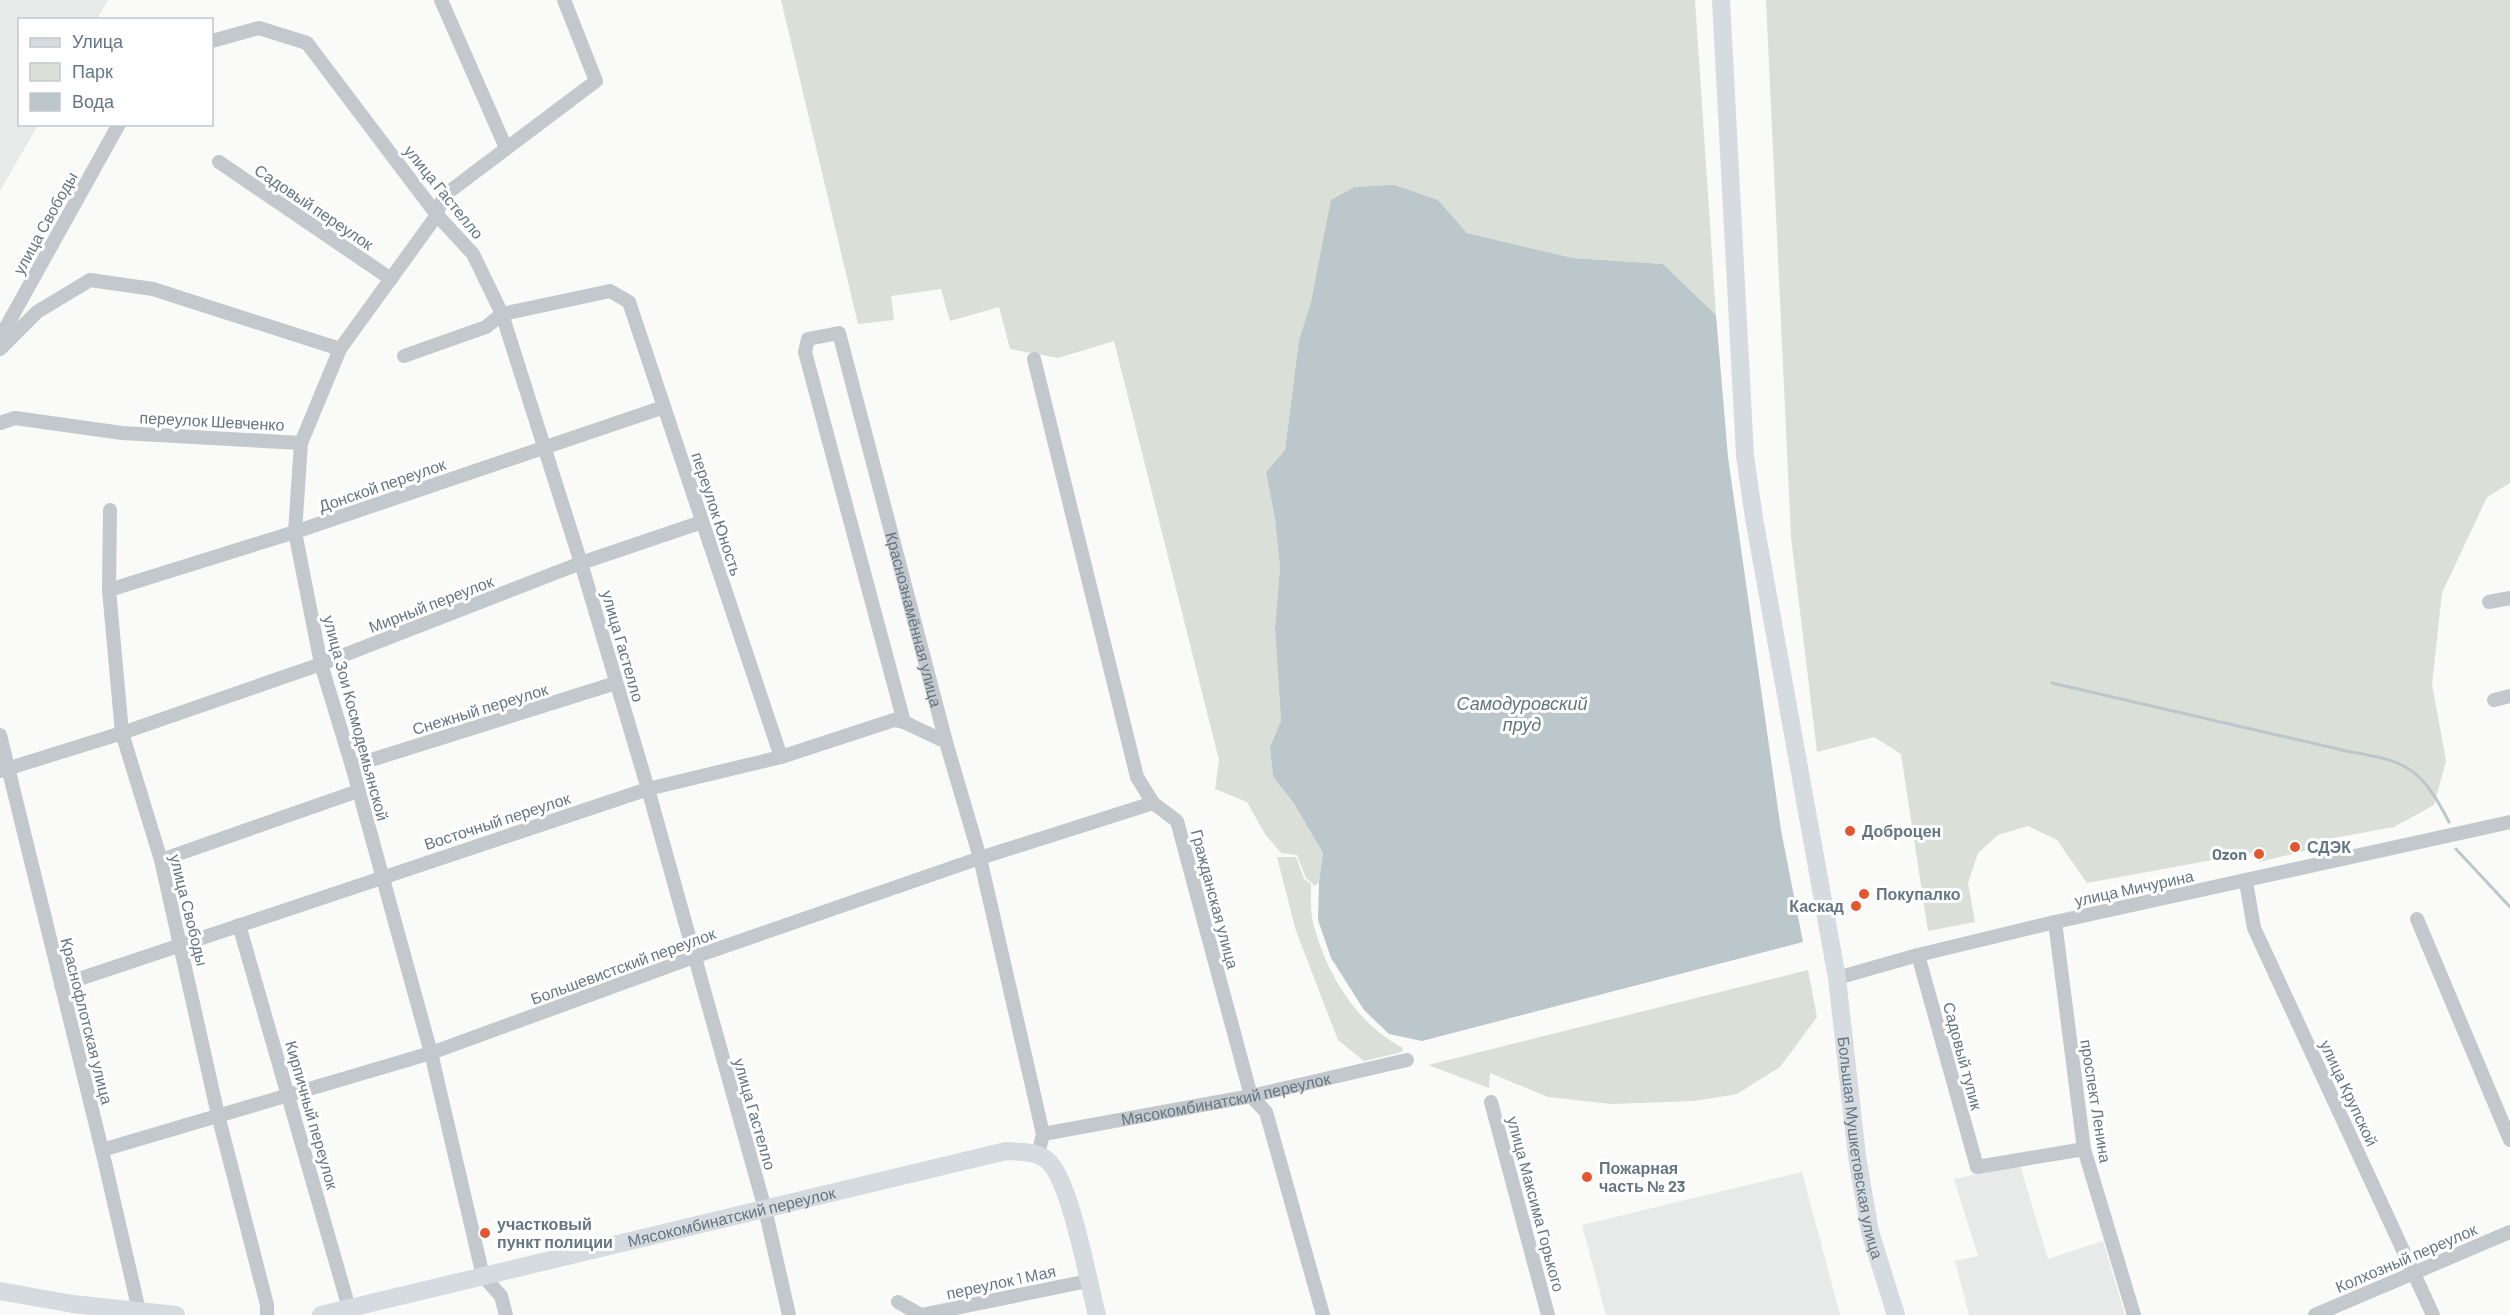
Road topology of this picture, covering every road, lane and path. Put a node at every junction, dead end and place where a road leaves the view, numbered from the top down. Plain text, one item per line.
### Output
1 (441, 0) edge
2 (564, 0) edge
3 (1721, 0) edge
4 (213, 41) edge
5 (118, 126) edge
6 (506, 148) junction
7 (219, 162) dead end
8 (436, 215) junction
9 (391, 279) junction
10 (502, 314) junction
11 (0, 338) edge
12 (0, 349) edge
13 (340, 349) junction
14 (404, 356) dead end
15 (1034, 359) dead end
16 (664, 407) junction
17 (0, 423) edge
18 (301, 443) junction
19 (546, 447) junction
20 (110, 510) dead end
21 (702, 522) junction
22 (295, 532) junction
23 (581, 563) junction
24 (109, 590) junction
25 (2510, 598) edge
26 (2489, 602) dead end
27 (321, 664) junction
28 (616, 683) junction
29 (2510, 696) edge
30 (2494, 700) dead end
31 (904, 722) junction
32 (122, 733) junction
33 (0, 735) edge
34 (946, 742) junction
35 (781, 758) junction
36 (352, 766) junction
37 (4, 770) edge
38 (648, 789) junction
39 (358, 791) junction
40 (1153, 803) junction
41 (2510, 822) edge
42 (980, 858) junction
43 (161, 860) junction
44 (382, 877) junction
45 (2246, 882) junction
46 (2417, 919) dead end
47 (2055, 922) junction
48 (239, 925) junction
49 (182, 945) junction
50 (1918, 955) junction
51 (694, 957) junction
52 (1837, 978) junction
53 (61, 985) junction
54 (431, 1053) junction
55 (1407, 1060) dead end
56 (289, 1094) junction
57 (1251, 1096) junction
58 (1491, 1102) dead end
59 (218, 1115) junction
60 (1043, 1134) junction
61 (2510, 1140) edge
62 (2084, 1149) junction
63 (102, 1150) junction
64 (1038, 1154) junction
65 (765, 1209) junction
66 (2510, 1232) edge
67 (2415, 1273) junction
68 (483, 1276) junction
69 (1088, 1281) junction
70 (0, 1291) edge
71 (898, 1302) dead end
72 (350, 1312) edge
73 (141, 1314) edge
74 (176, 1315) edge
75 (267, 1315) edge
76 (321, 1315) edge
77 (506, 1315) edge
78 (789, 1315) edge
79 (921, 1315) edge
80 (1096, 1315) edge
81 (1323, 1315) edge
82 (1548, 1315) edge
83 (1896, 1315) edge
84 (2134, 1315) edge
85 (2315, 1315) edge
86 (2433, 1315) edge

1 - 6 street
2 - 6 street, улица Зои Космодемьянской
3 - 52 main road, Большая Мушкетовская улица
4 - 8 street, улица Гастелло
5 - 11 street, улица Свободы
6 - 8 street, улица Зои Космодемьянской
7 - 9 street, Садовый переулок
8 - 9 street, улица Зои Космодемьянской
8 - 10 street, улица Гастелло
9 - 13 street, улица Зои Космодемьянской
10 - 14 street
10 - 16 street, переулок Юность
10 - 19 street, улица Гастелло
12 - 13 street
13 - 18 street, улица Зои Космодемьянской
15 - 40 street, Гражданская улица
16 - 19 street, Донской переулок
16 - 21 street, переулок Юность
17 - 18 street, переулок Шевченко
18 - 22 street, улица Зои Космодемьянской
19 - 22 street, Донской переулок
19 - 23 street, улица Гастелло
20 - 24 street, улица Свободы
21 - 23 street, Мирный переулок
21 - 35 street, переулок Юность
22 - 24 street, Донской переулок
22 - 27 street, улица Зои Космодемьянской
23 - 27 street, Мирный переулок
23 - 28 street, улица Гастелло
24 - 32 street, улица Свободы
25 - 26 street
27 - 32 street, Мирный переулок
27 - 36 street, улица Зои Космодемьянской
28 - 36 street, Снежный переулок
28 - 38 street, улица Гастелло
29 - 30 street
31 - 34 street
31 - 34 street, Краснознамённая улица
31 - 35 street, Восточный переулок
32 - 37 street, Мирный переулок
32 - 43 street, улица Свободы
33 - 37 street, Краснофлотская улица
34 - 42 street, Краснознамённая улица
35 - 38 street, Восточный переулок
36 - 39 street, улица Зои Космодемьянской
37 - 53 street, Краснофлотская улица
38 - 44 street, Восточный переулок
38 - 51 street, улица Гастелло
39 - 43 street
39 - 44 street, улица Зои Космодемьянской
40 - 42 street, Большевистский переулок
40 - 57 street, Гражданская улица
41 - 45 street, улица Мичурина
42 - 51 street, Большевистский переулок
42 - 60 street, Краснознамённая улица
43 - 49 street, улица Свободы
44 - 48 street, Восточный переулок
44 - 54 street, улица Зои Космодемьянской
45 - 47 street, улица Мичурина
45 - 67 street, улица Крупской
46 - 61 street
47 - 50 street, улица Мичурина
47 - 62 street, проспект Ленина
48 - 49 street, Восточный переулок
48 - 56 street, Кирпичный переулок
49 - 53 street, Восточный переулок
49 - 59 street, улица Свободы
50 - 52 street, улица Мичурина
50 - 62 street, Садовый тупик
51 - 54 street, Большевистский переулок
51 - 65 street, улица Гастелло
52 - 83 main road, Большая Мушкетовская улица
53 - 63 street, Краснофлотская улица
54 - 56 street, Большевистский переулок
54 - 68 street, улица Зои Космодемьянской
55 - 57 street, Мясокомбинатский переулок
56 - 59 street, Большевистский переулок
56 - 72 street, Кирпичный переулок
57 - 60 street, Мясокомбинатский переулок
57 - 81 street, Гражданская улица
58 - 82 street, улица Максима Горького
59 - 63 street, Большевистский переулок
59 - 75 street, улица Свободы
60 - 64 street, Краснознамённая улица
62 - 84 street, проспект Ленина
63 - 73 street, Краснофлотская улица
64 - 65 main road, Мясокомбинатский переулок
64 - 69 main road
65 - 68 main road, Мясокомбинатский переулок
65 - 78 street, улица Гастелло
66 - 67 street, Колхозный переулок
67 - 85 street, Колхозный переулок
67 - 86 street, улица Крупской
68 - 72 main road, Мясокомбинатский переулок
68 - 77 street, улица Зои Космодемьянской
69 - 79 street, переулок 1 Мая
69 - 80 main road
70 - 73 main road
71 - 79 street, переулок 1 Мая
72 - 76 main road, Мясокомбинатский переулок
73 - 74 main road

